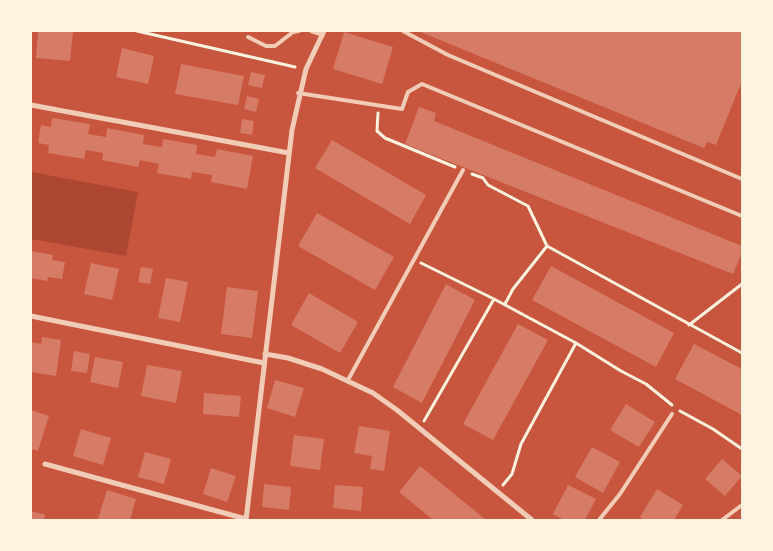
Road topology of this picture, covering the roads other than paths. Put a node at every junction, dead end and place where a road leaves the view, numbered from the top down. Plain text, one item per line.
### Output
1 (299, 31) edge
2 (311, 31) edge
3 (402, 31) edge
4 (324, 33) edge
5 (248, 37) dead end
6 (298, 94) junction
7 (31, 105) edge
8 (289, 153) junction
9 (463, 170) road end
10 (742, 179) edge
11 (742, 216) edge
12 (31, 316) edge
13 (266, 354) junction
14 (264, 363) junction
15 (348, 380) junction
16 (672, 414) dead end
17 (46, 464) dead end
18 (742, 505) edge
19 (246, 520) edge
20 (532, 520) edge
21 (599, 520) edge
22 (722, 520) edge

1 - 5 lane
2 - 4 lane
3 - 10 lane
4 - 6 street
6 - 8 street
6 - 11 lane
7 - 8 street
8 - 13 street
9 - 15 lane
12 - 14 street
13 - 14 street
13 - 15 street
14 - 19 street
15 - 20 street
16 - 21 lane
17 - 19 street
18 - 22 lane

